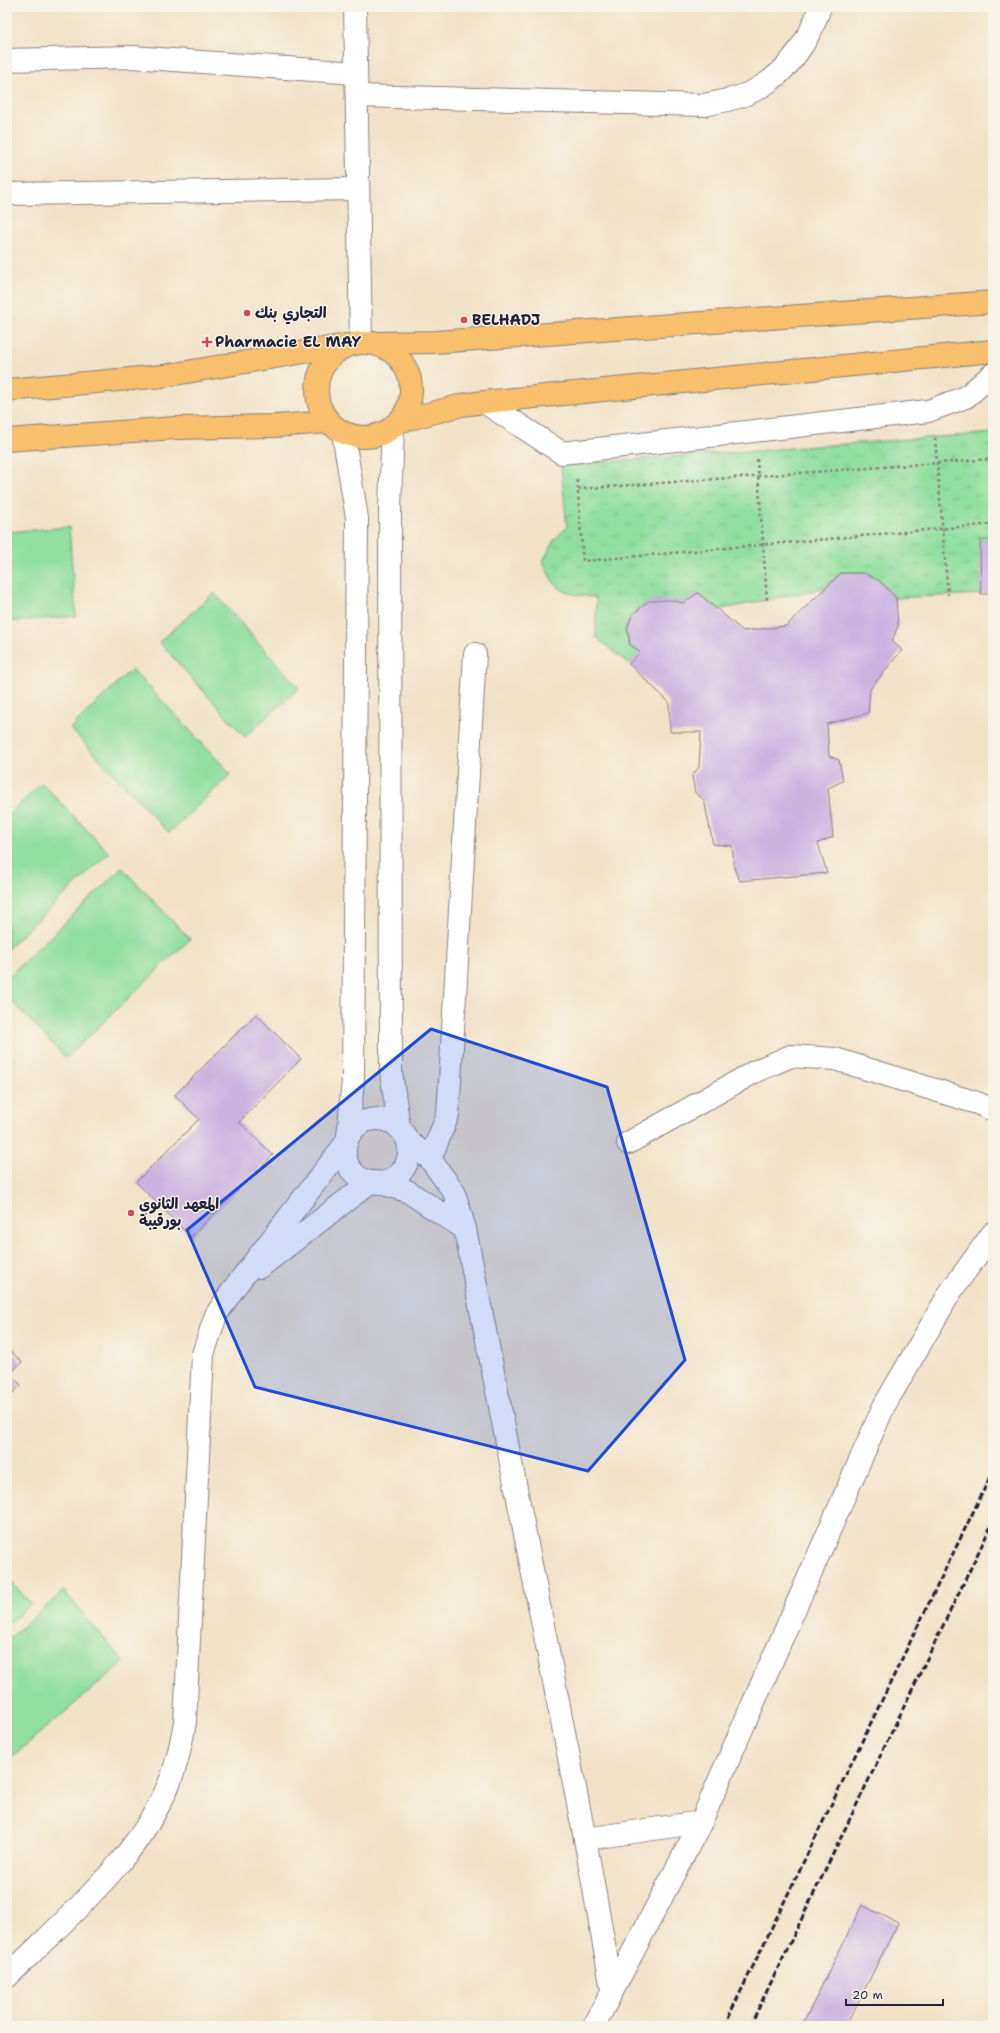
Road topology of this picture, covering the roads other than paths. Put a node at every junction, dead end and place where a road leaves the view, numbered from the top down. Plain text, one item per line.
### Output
1 (355, 7) edge
2 (820, 7) edge
3 (7, 60) edge
4 (356, 73) junction
5 (356, 96) junction
6 (358, 189) junction
7 (7, 194) edge
8 (993, 302) edge
9 (360, 343) junction
10 (993, 351) edge
11 (993, 374) edge
12 (7, 390) edge
13 (484, 402) junction
14 (395, 424) junction
15 (335, 427) junction
16 (7, 440) edge
17 (475, 654) dead end
18 (993, 1110) edge
19 (403, 1134) junction
20 (347, 1140) junction
21 (628, 1143) dead end
22 (430, 1159) junction
23 (373, 1182) junction
24 (465, 1229) junction
25 (993, 1233) edge
26 (234, 1288) junction
27 (701, 1822) junction
28 (585, 1839) junction
29 (7, 1977) edge
30 (612, 1989) junction
31 (594, 2026) edge

1 - 4 street
2 - 5 street
3 - 4 street
4 - 5 street
5 - 6 street
6 - 7 street
6 - 9 street
8 - 9 main road
9 - 12 main road
9 - 14 main road
9 - 15 main road
10 - 13 main road
11 - 13 street
13 - 14 main road
14 - 15 main road
14 - 19 street
15 - 16 main road
15 - 20 street
17 - 22 street
18 - 21 street
19 - 20 street
19 - 22 street
19 - 23 street
20 - 23 street
20 - 26 street
22 - 24 street
23 - 24 street
23 - 26 street
24 - 28 street
25 - 27 street
26 - 29 street
27 - 28 street
27 - 30 street
28 - 30 street
30 - 31 street

